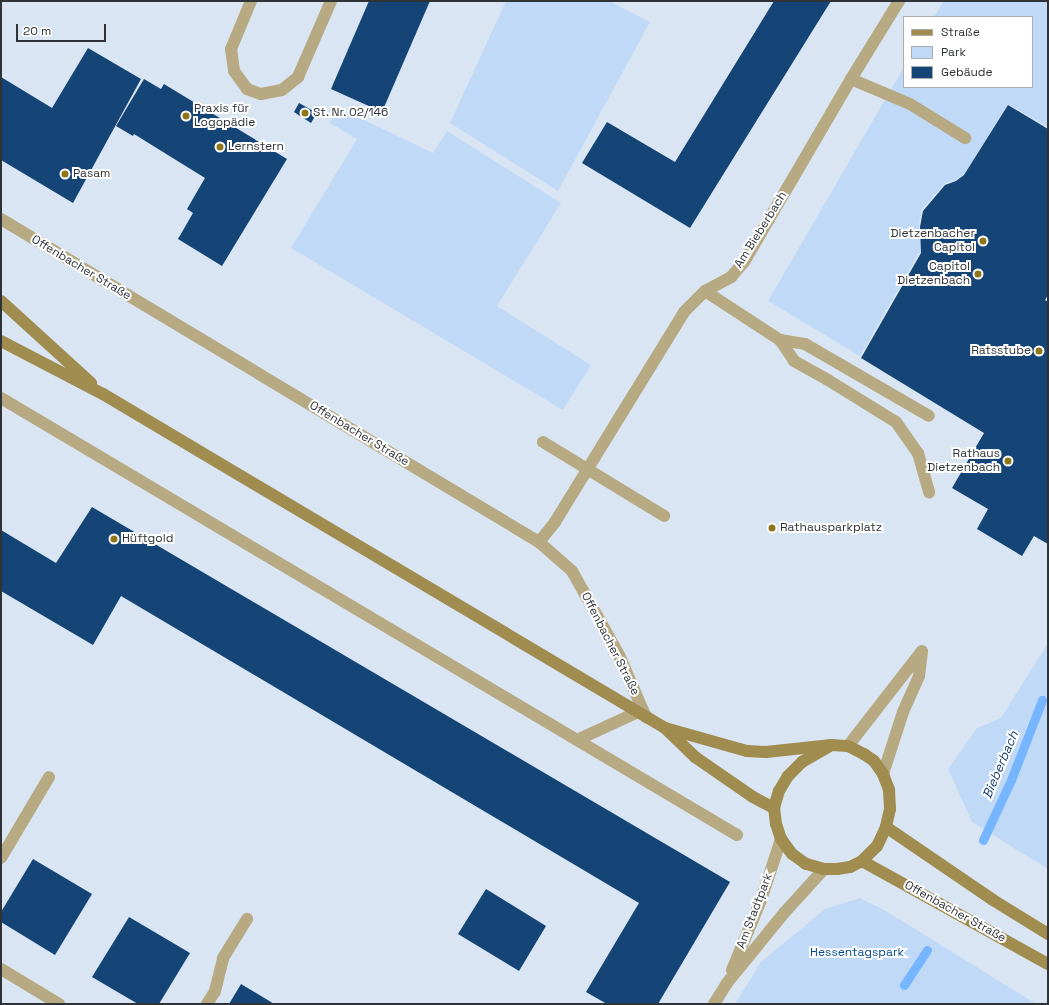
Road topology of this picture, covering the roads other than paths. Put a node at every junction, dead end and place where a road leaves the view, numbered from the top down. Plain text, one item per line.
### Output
1 (251, 1) edge
2 (331, 1) edge
3 (899, 1) edge
4 (851, 79) junction
5 (965, 138) dead end
6 (1, 219) edge
7 (705, 291) junction
8 (1, 301) edge
9 (780, 340) junction
10 (1, 341) edge
11 (103, 394) junction
12 (1, 398) edge
13 (929, 416) dead end
14 (544, 442) dead end
15 (587, 470) junction
16 (929, 492) dead end
17 (664, 516) dead end
18 (539, 542) junction
19 (642, 715) junction
20 (665, 728) junction
21 (577, 740) junction
22 (832, 745) junction
23 (848, 746) junction
24 (883, 774) junction
25 (49, 777) dead end
26 (774, 808) junction
27 (886, 827) junction
28 (737, 835) dead end
29 (781, 839) junction
30 (1, 858) edge
31 (862, 860) junction
32 (824, 869) junction
33 (247, 919) dead end
34 (1048, 934) edge
35 (1048, 964) edge
36 (1, 969) edge
37 (727, 982) junction
38 (59, 1004) edge
39 (207, 1004) edge
40 (714, 1004) edge

1 - 2 street
3 - 4 street, Am Bieberbach
4 - 5 street
4 - 7 street, Am Bieberbach
6 - 18 street, Offenbacher Straße
7 - 9 street
7 - 15 street, Am Bieberbach
8 - 11 main road, Offenbacher Straße
9 - 13 street
9 - 16 street
10 - 11 main road, Offenbacher Straße
11 - 19 main road, Offenbacher Straße
12 - 21 street
14 - 15 street
15 - 17 street
15 - 18 street, Am Bieberbach
18 - 19 street, Offenbacher Straße
19 - 20 main road, Offenbacher Straße
19 - 21 street
20 - 22 main road, Offenbacher Straße
20 - 26 main road, Offenbacher Straße
21 - 28 street
22 - 23 main road
22 - 26 main road
23 - 24 main road
23 - 24 street
24 - 27 main road
25 - 30 street
26 - 29 main road
27 - 31 main road
27 - 34 main road
29 - 32 main road
29 - 37 street, Am Stadtpark
31 - 32 main road
31 - 35 main road, Offenbacher Straße
32 - 37 street, Am Stadtpark
33 - 39 street
36 - 38 street
37 - 40 street, Am Stadtpark

